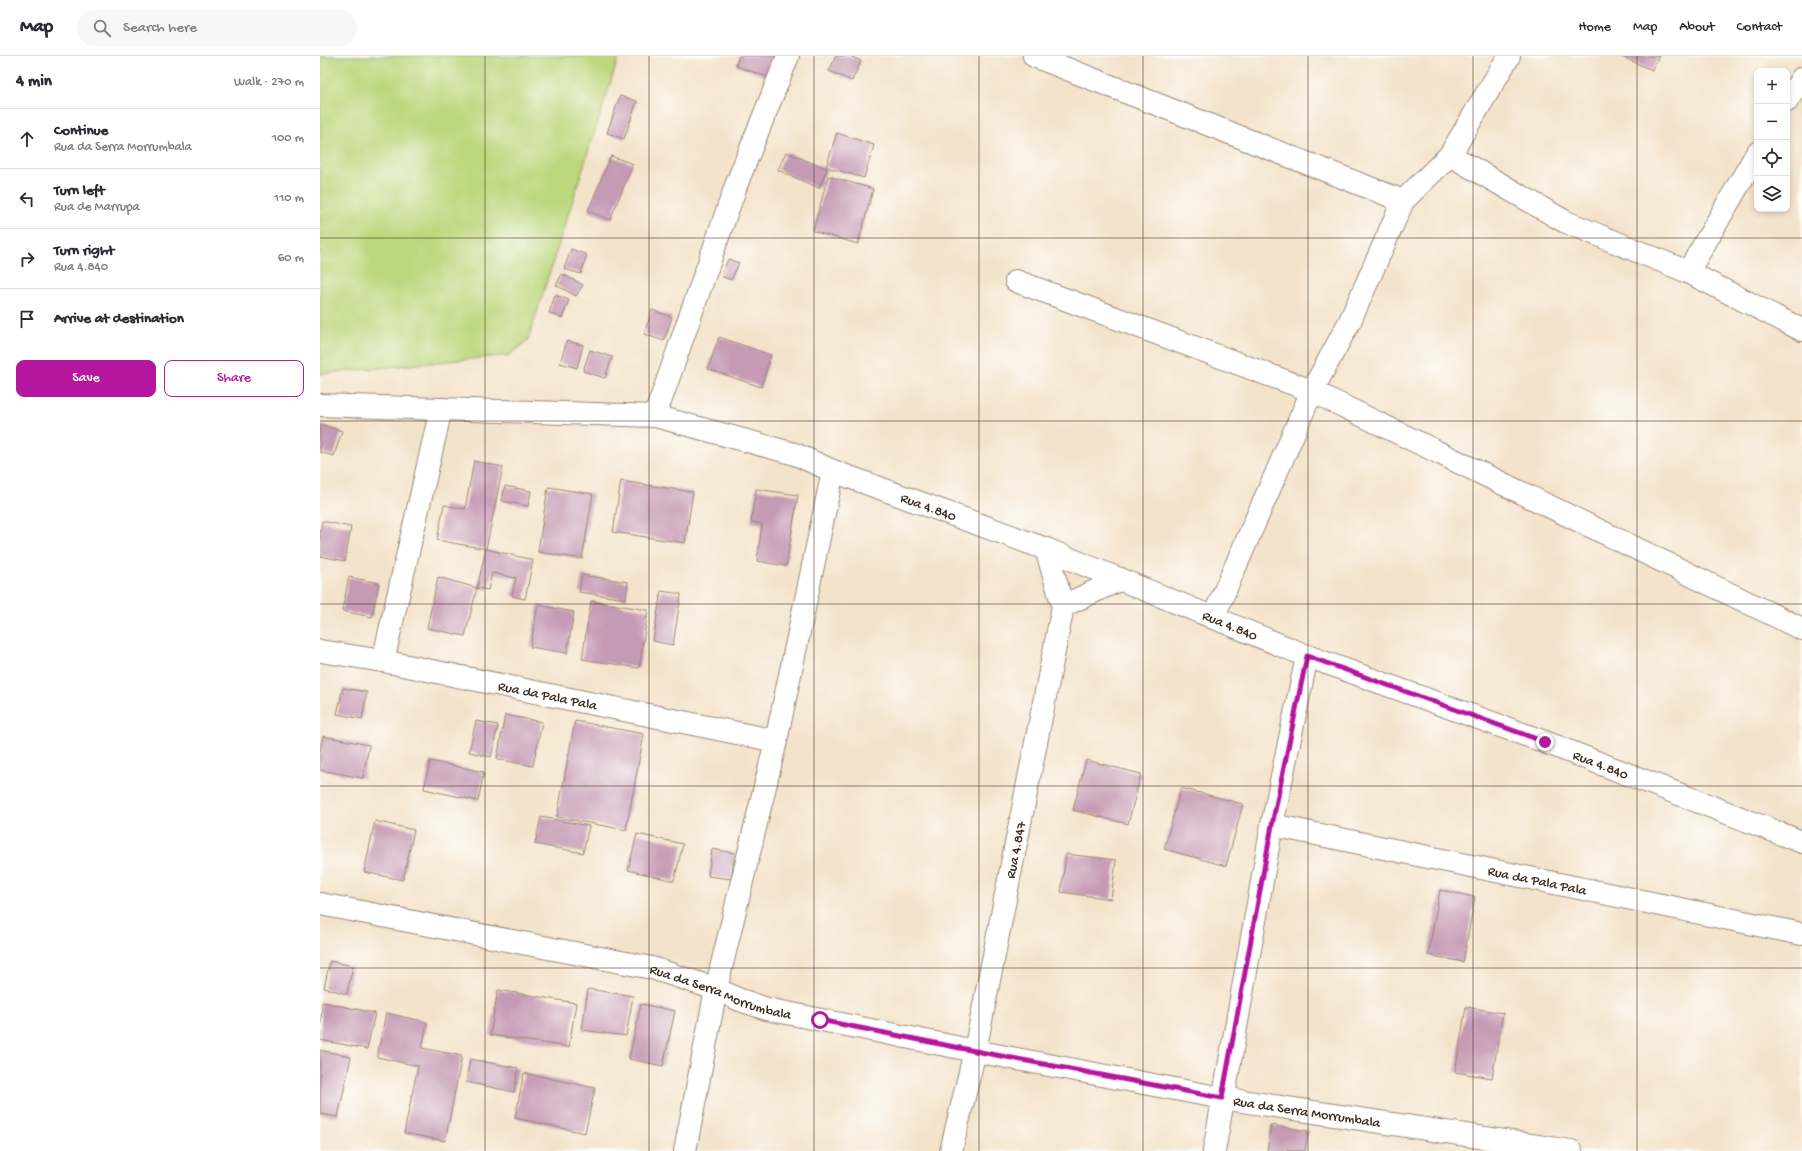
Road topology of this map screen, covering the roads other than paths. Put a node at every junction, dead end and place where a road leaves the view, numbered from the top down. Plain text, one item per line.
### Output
1 (788, 56) edge
2 (1034, 56) edge
3 (1509, 56) edge
4 (1802, 78) edge
5 (1790, 97) edge
6 (1790, 104) edge
7 (1802, 112) edge
8 (1450, 155) junction
9 (1754, 158) edge
10 (1403, 201) junction
11 (1688, 272) junction
12 (1016, 281) dead end
13 (1802, 330) edge
14 (1312, 391) junction
15 (320, 405) edge
16 (440, 409) junction
17 (655, 416) junction
18 (833, 471) junction
19 (1046, 549) junction
20 (1121, 579) junction
21 (1063, 606) junction
22 (1212, 618) junction
23 (1802, 629) edge
24 (320, 651) edge
25 (1307, 656) junction
26 (383, 661) junction
27 (776, 742) junction
28 (1272, 825) junction
29 (1802, 842) edge
30 (320, 904) edge
31 (1802, 934) edge
32 (716, 989) junction
33 (975, 1051) junction
34 (1222, 1098) junction
35 (685, 1151) edge
36 (951, 1151) edge
37 (1214, 1151) edge
38 (1571, 1151) edge

1 - 17 street
2 - 10 street
3 - 8 street
4 - 5 street
6 - 7 street
8 - 10 street
8 - 11 street
9 - 11 street
10 - 14 street
11 - 13 street
12 - 14 street
14 - 22 street
14 - 23 street
15 - 16 street, Rua 4.840
16 - 17 street, Rua 4.840
16 - 26 street
17 - 18 street, Rua 4.840
18 - 19 street, Rua 4.840
18 - 27 street
19 - 20 street, Rua 4.840
19 - 21 street, Rua 4.847
20 - 21 street
20 - 22 street, Rua 4.840
21 - 33 street, Rua 4.847
22 - 25 street, Rua 4.840
24 - 26 street, Rua da Pala Pala
25 - 28 street
25 - 29 street, Rua 4.840
26 - 27 street, Rua da Pala Pala
27 - 32 street
28 - 31 street, Rua da Pala Pala
28 - 34 street
30 - 32 street, Rua da Serra Morrumbala
32 - 33 street, Rua da Serra Morrumbala
32 - 35 street
33 - 34 street, Rua da Serra Morrumbala
33 - 36 street, Rua 4.847
34 - 37 street
34 - 38 street, Rua da Serra Morrumbala

